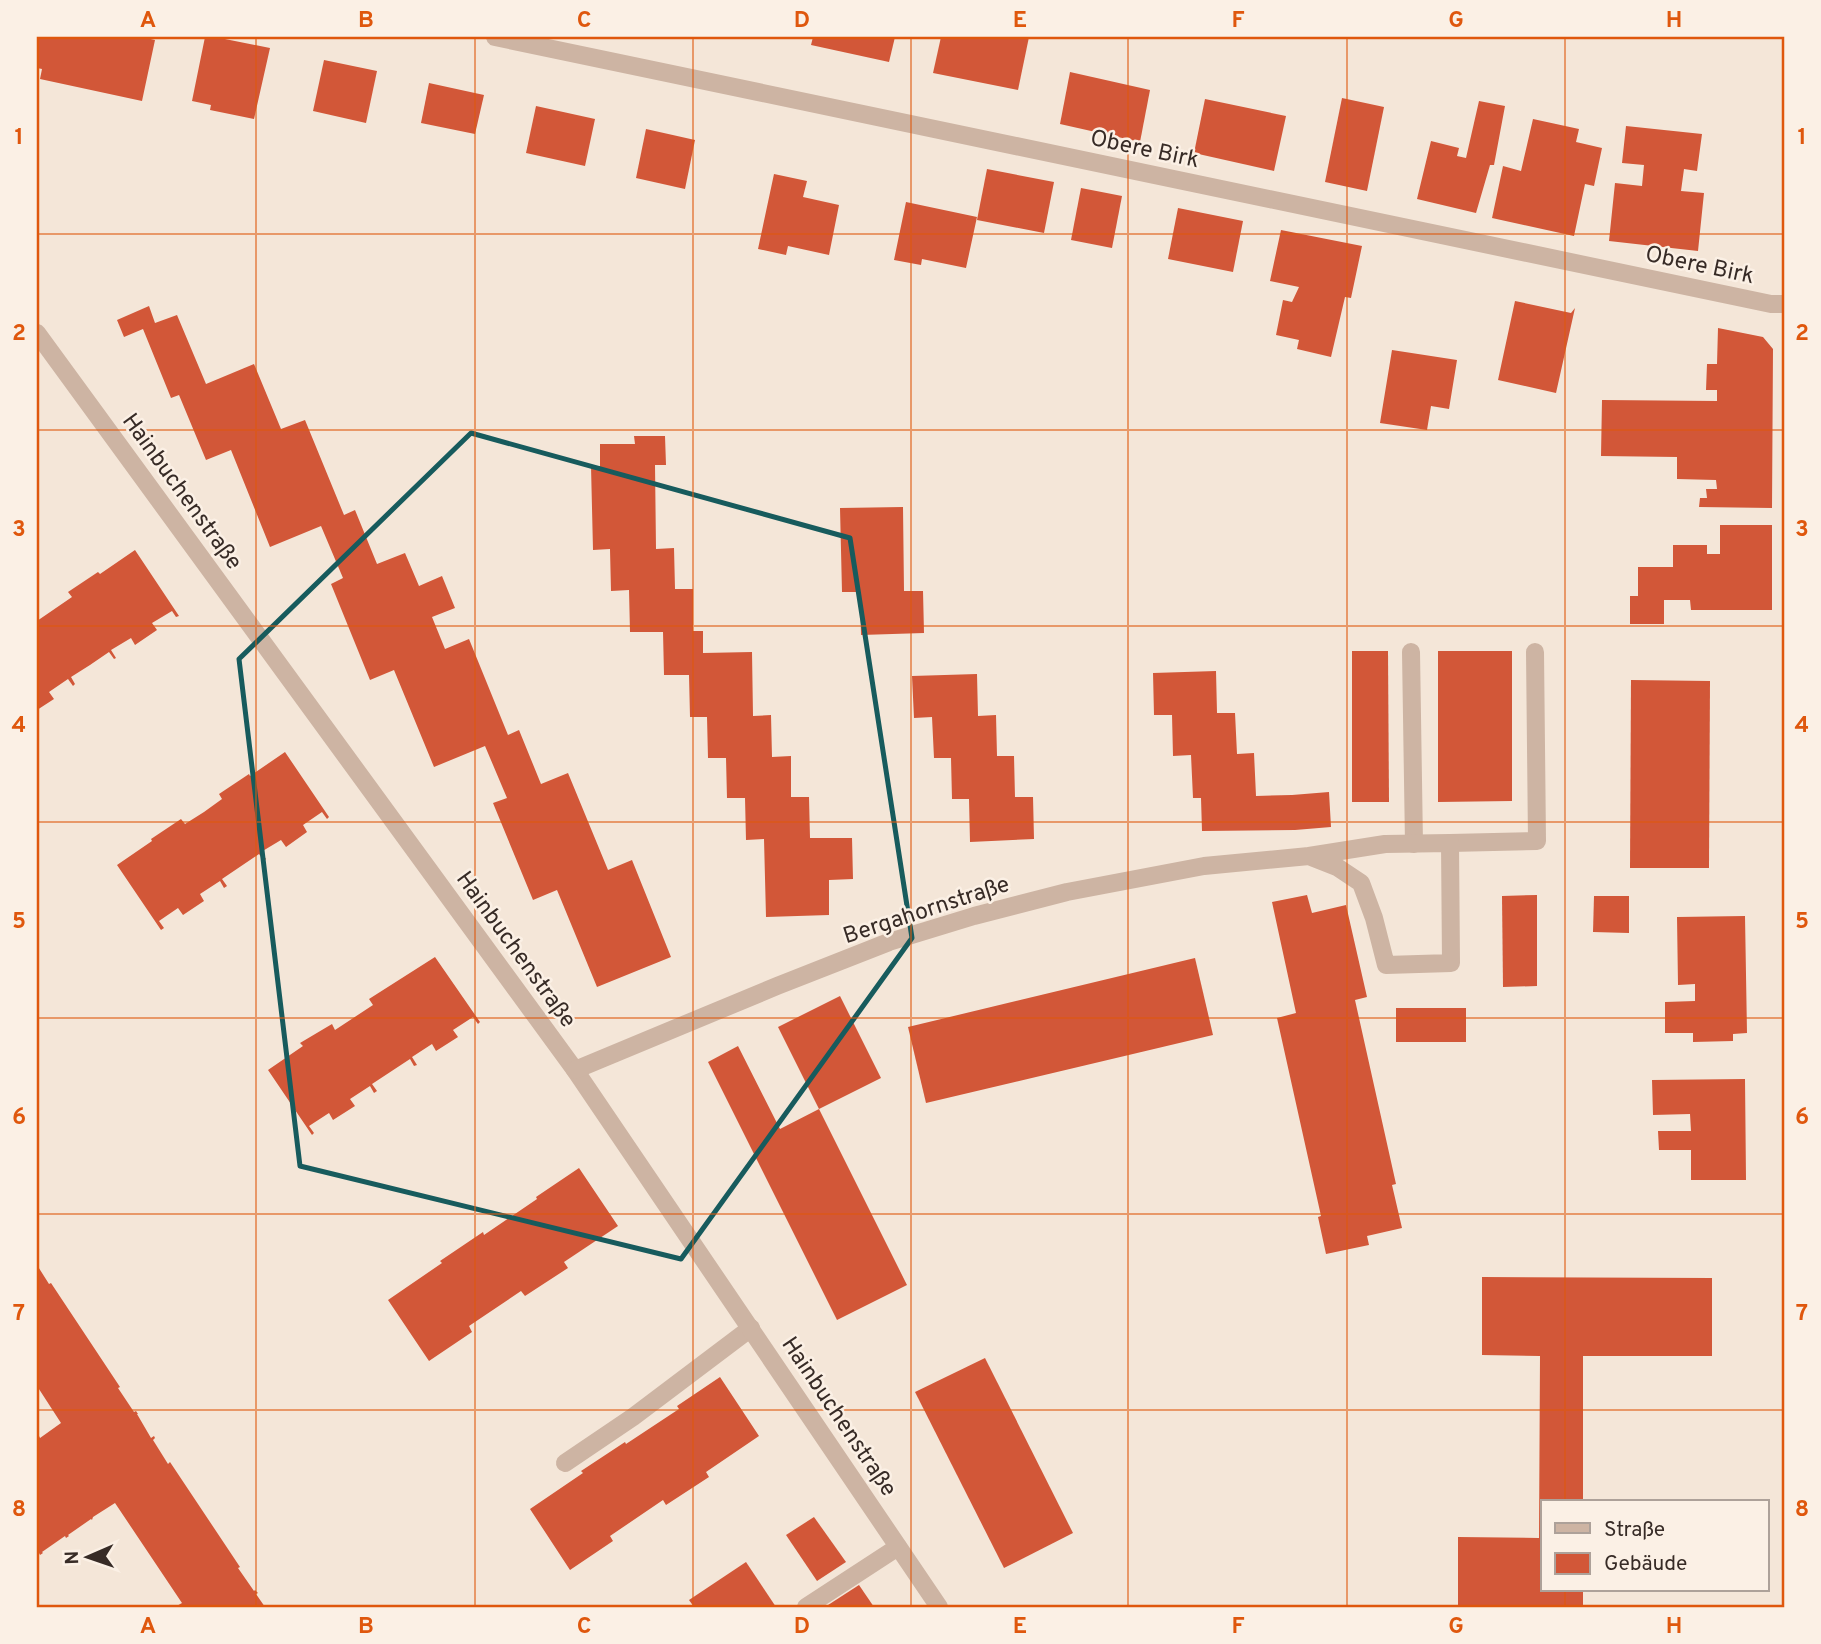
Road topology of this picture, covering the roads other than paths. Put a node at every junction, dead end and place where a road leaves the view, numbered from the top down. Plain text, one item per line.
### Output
1 (495, 37) edge
2 (1784, 304) edge
3 (37, 333) edge
4 (1411, 652) dead end
5 (1535, 652) dead end
6 (1450, 843) junction
7 (1414, 844) junction
8 (1309, 856) junction
9 (575, 1070) junction
10 (751, 1328) junction
11 (565, 1463) dead end
12 (898, 1547) junction
13 (806, 1607) edge
14 (939, 1607) edge

1 - 2 street, Obere Birk
3 - 9 street, Hainbuchenstraße
4 - 7 street
5 - 6 street
6 - 7 street, Bergahornstraße
6 - 8 street, Bergahornstraße
7 - 8 street, Bergahornstraße
8 - 9 street, Bergahornstraße
9 - 10 street, Hainbuchenstraße
10 - 11 street
10 - 12 street, Hainbuchenstraße
12 - 13 street
12 - 14 street, Hainbuchenstraße

